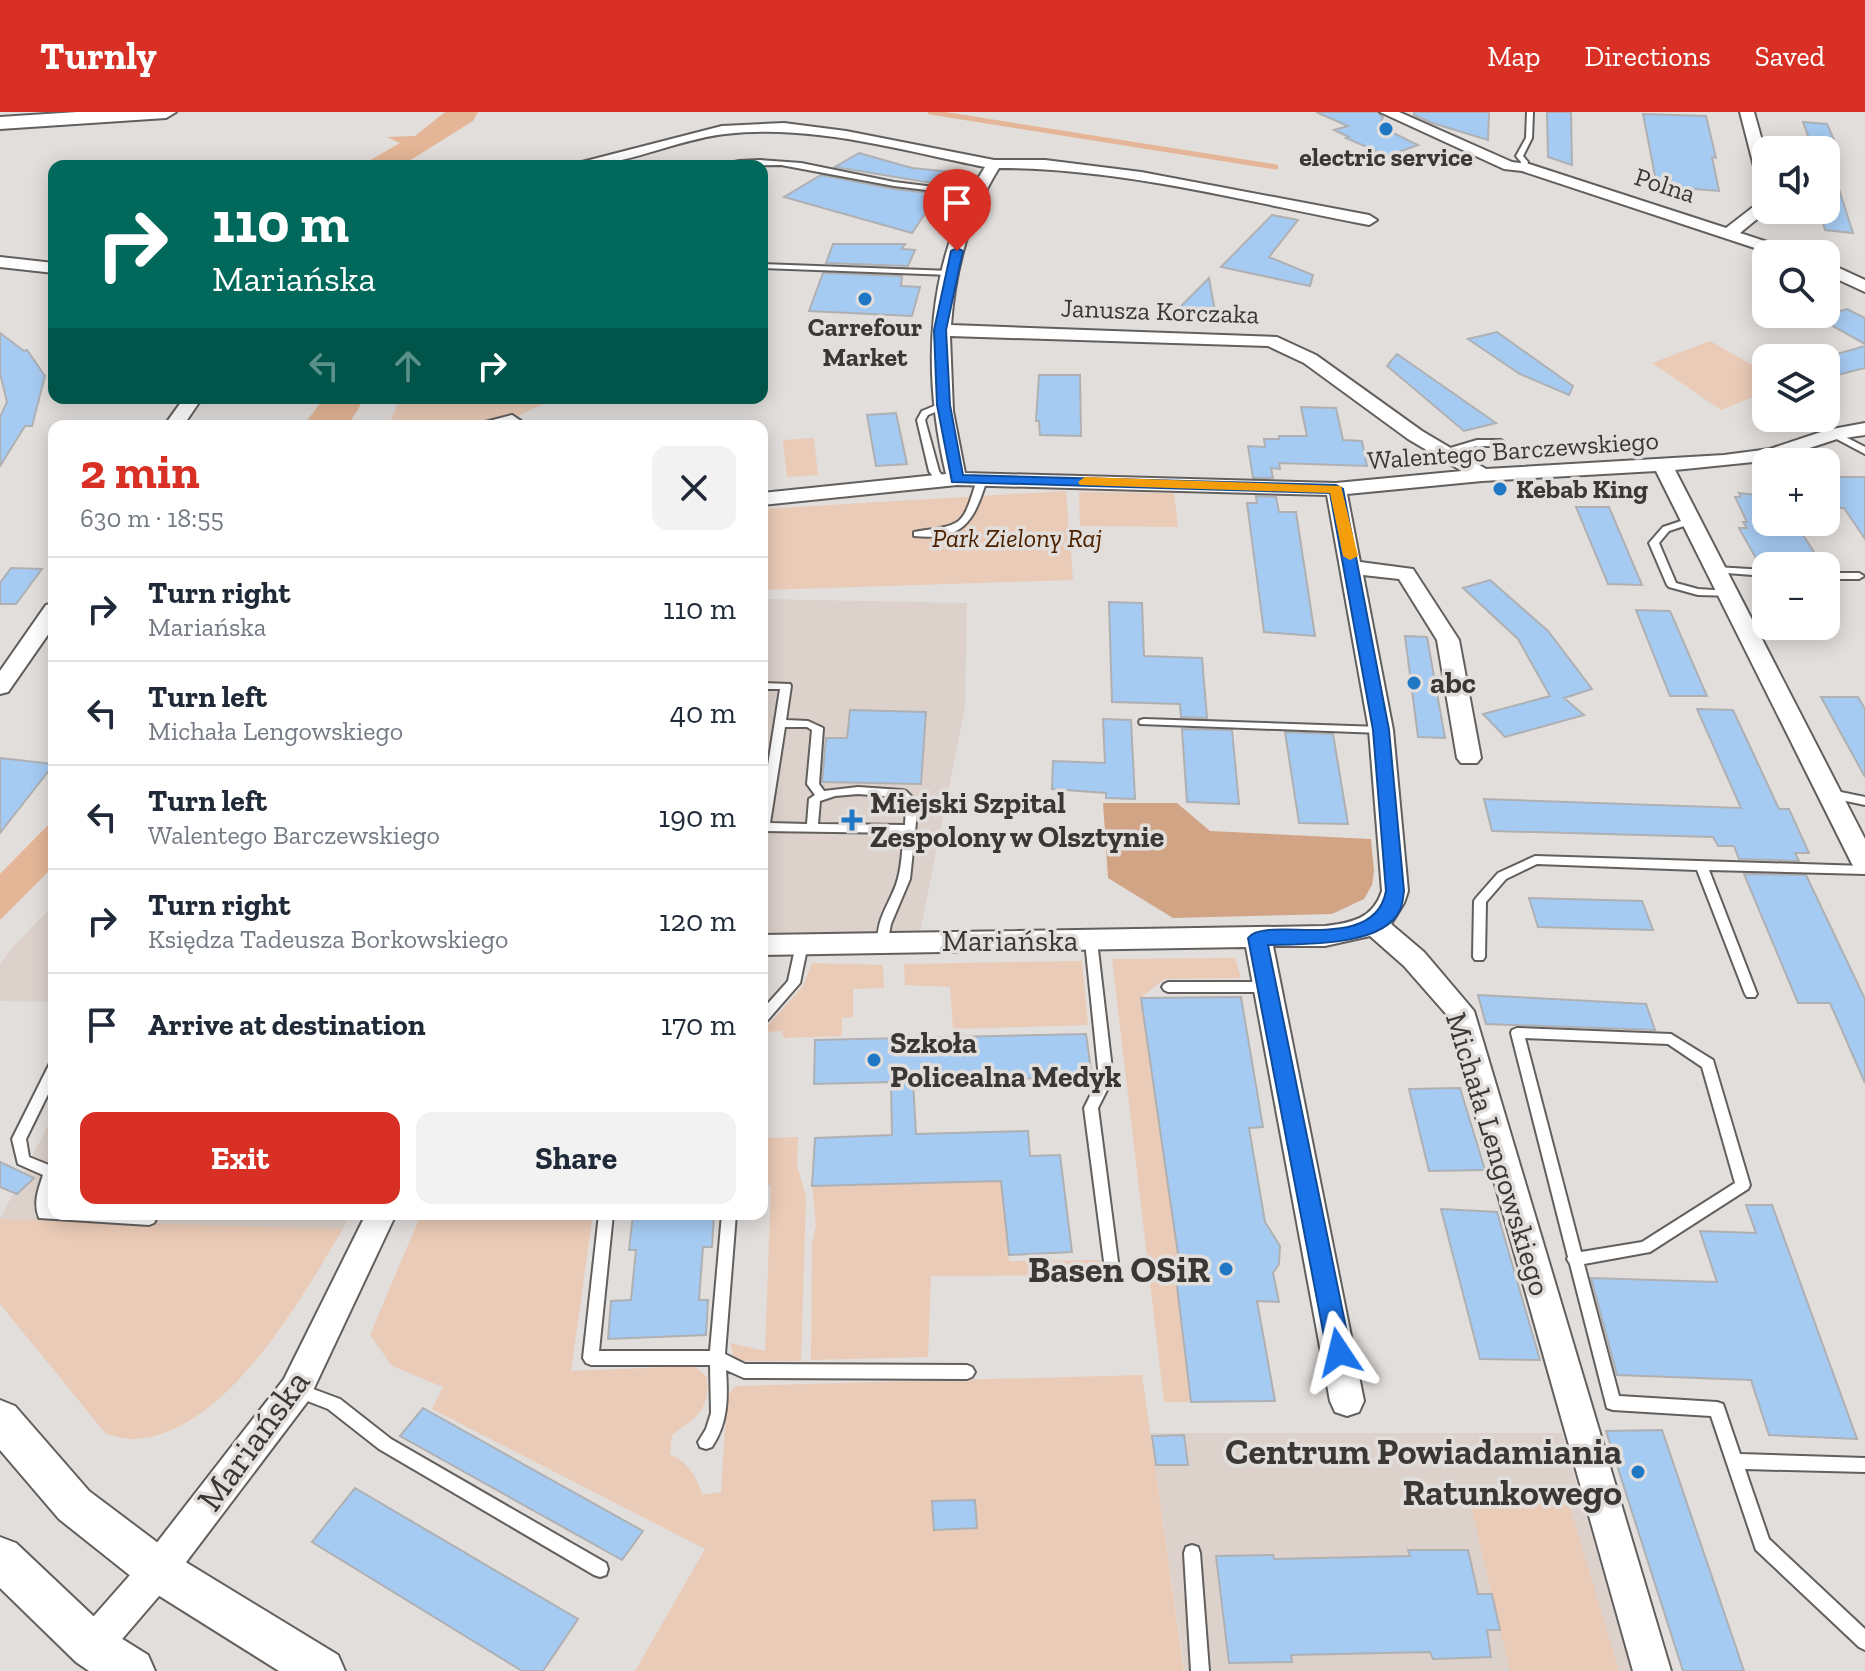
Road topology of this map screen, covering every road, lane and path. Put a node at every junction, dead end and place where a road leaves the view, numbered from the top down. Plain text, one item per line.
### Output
1 (166, 112) edge
2 (1387, 112) edge
3 (1530, 112) edge
4 (1747, 112) edge
5 (0, 123) edge
6 (1754, 136) edge
7 (605, 160) edge
8 (768, 162) edge
9 (994, 164) junction
10 (1524, 167) junction
11 (975, 194) junction
12 (1752, 217) edge
13 (1369, 220) dead end
14 (1729, 233) junction
15 (1752, 241) edge
16 (0, 262) edge
17 (768, 266) edge
18 (48, 267) edge
19 (951, 273) junction
20 (1840, 274) edge
21 (1865, 287) edge
22 (940, 330) junction
23 (1865, 415) edge
24 (1865, 429) edge
25 (1834, 434) junction
26 (1501, 443) dead end
27 (1865, 451) edge
28 (1441, 452) junction
29 (1663, 465) junction
30 (1482, 475) junction
31 (948, 479) junction
32 (982, 479) junction
33 (1336, 489) junction
34 (768, 498) edge
35 (1690, 521) junction
36 (917, 534) dead end
37 (1353, 568) junction
38 (1716, 570) junction
39 (1752, 570) edge
40 (1840, 576) edge
41 (1859, 576) dead end
42 (1730, 594) junction
43 (48, 619) edge
44 (768, 686) edge
45 (0, 687) edge
46 (1144, 722) dead end
47 (780, 723) junction
48 (1381, 730) junction
49 (1469, 758) dead end
50 (1831, 794) junction
51 (821, 795) junction
52 (768, 796) edge
53 (1865, 801) edge
54 (768, 827) edge
55 (812, 828) junction
56 (910, 829) junction
57 (1701, 866) junction
58 (1865, 867) edge
59 (1374, 924) junction
60 (1258, 938) junction
61 (1091, 941) junction
62 (883, 942) junction
63 (802, 944) junction
64 (768, 945) edge
65 (1479, 957) dead end
66 (1168, 987) dead end
67 (1266, 987) junction
68 (1751, 994) dead end
69 (768, 1011) edge
70 (48, 1081) edge
71 (48, 1171) edge
72 (48, 1180) edge
73 (48, 1214) edge
74 (378, 1220) edge
75 (605, 1220) edge
76 (728, 1220) edge
77 (1574, 1259) junction
78 (1113, 1277) dead end
79 (717, 1358) junction
80 (967, 1372) dead end
81 (296, 1390) junction
82 (1347, 1401) dead end
83 (0, 1419) edge
84 (706, 1442) dead end
85 (1735, 1461) junction
86 (1865, 1465) edge
87 (1192, 1553) dead end
88 (0, 1558) edge
89 (600, 1569) dead end
90 (158, 1570) junction
91 (1865, 1641) edge
92 (92, 1646) junction
93 (132, 1671) edge
94 (322, 1671) edge
95 (1200, 1671) edge
96 (1652, 1671) edge

1 - 5 main road
2 - 10 street, Polna
3 - 10 lane
4 - 6 street
7 - 9 street
8 - 11 lane
9 - 11 street
9 - 13 street
10 - 14 street, Polna
11 - 19 street
12 - 14 street
14 - 15 street, Polna
16 - 18 street
17 - 19 lane
19 - 22 street
20 - 21 street
22 - 28 street, Janusza Korczaka
22 - 31 street
23 - 25 street, Walentego Barczewskiego
24 - 25 street, Walentego Barczewskiego
25 - 27 lane
25 - 29 street, Walentego Barczewskiego
26 - 28 lane
28 - 30 street, Janusza Korczaka
29 - 30 street, Walentego Barczewskiego
29 - 35 street
30 - 33 street, Walentego Barczewskiego
31 - 32 street, Walentego Barczewskiego
31 - 34 street, Walentego Barczewskiego
32 - 33 street, Walentego Barczewskiego
32 - 36 lane
33 - 37 street
35 - 38 street
35 - 42 lane
37 - 48 street
37 - 49 street
38 - 39 lane
38 - 42 street
40 - 41 lane
42 - 50 street
43 - 45 street
44 - 47 lane
46 - 48 lane
47 - 51 lane
47 - 52 lane
48 - 59 street
50 - 53 lane
50 - 58 street
51 - 55 lane
51 - 56 lane
54 - 55 lane
55 - 56 lane
56 - 62 lane
57 - 58 lane
57 - 65 lane
57 - 68 lane
59 - 60 street, Mariańska
59 - 96 street, Michała Lengowskiego
60 - 61 street, Mariańska
60 - 67 street
61 - 62 street, Mariańska
61 - 78 lane
62 - 63 street, Mariańska
63 - 64 street, Mariańska
63 - 69 lane
66 - 67 lane
67 - 82 street
70 - 71 lane
72 - 73 lane
74 - 81 street, Mariańska
75 - 79 lane
76 - 79 lane
77 - 77 lane
77 - 85 lane
79 - 80 lane
79 - 84 lane
81 - 89 lane
81 - 90 street, Mariańska
83 - 90 street
85 - 86 lane
85 - 91 lane
87 - 95 lane
88 - 92 street
90 - 92 street, Mariańska
90 - 94 street
92 - 93 street

